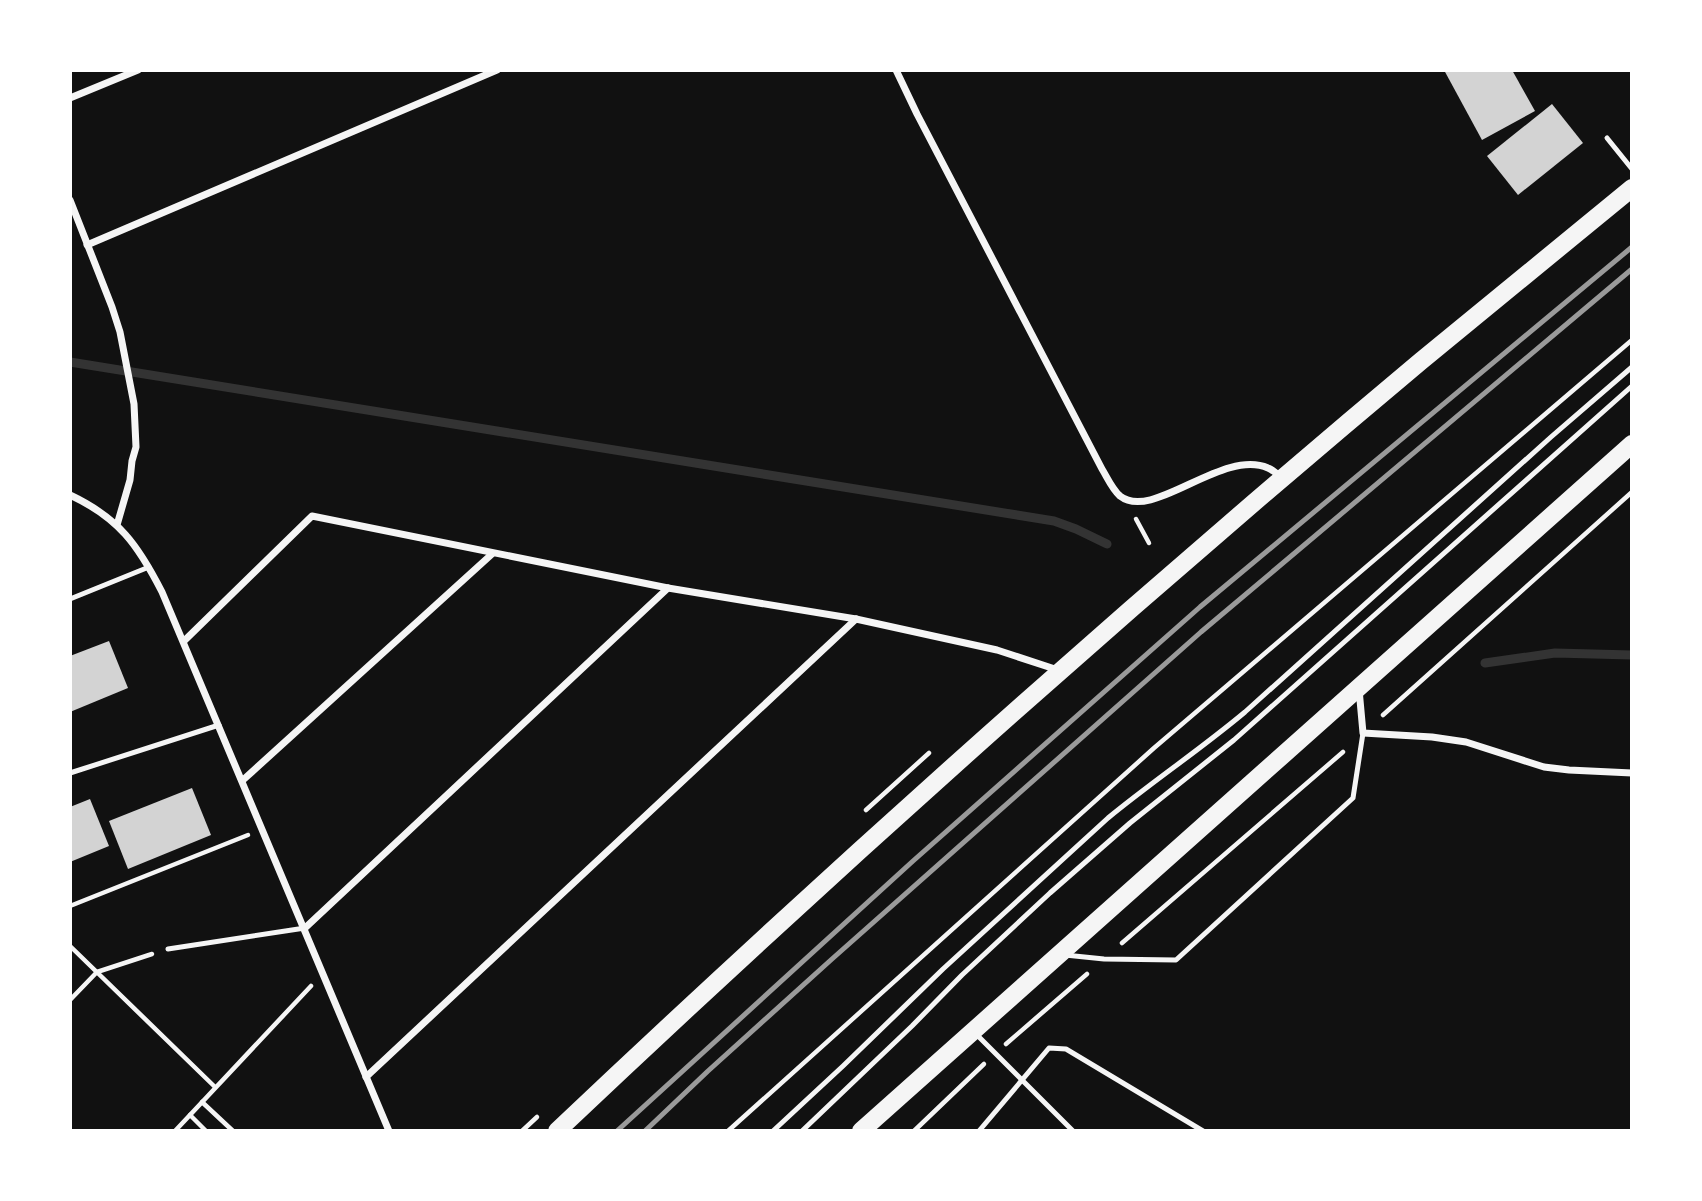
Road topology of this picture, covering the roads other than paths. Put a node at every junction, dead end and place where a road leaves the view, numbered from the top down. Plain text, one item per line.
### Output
1 (138, 70) edge
2 (497, 70) edge
3 (896, 70) edge
4 (70, 99) edge
5 (1607, 138) dead end
6 (1632, 169) edge
7 (1632, 188) edge
8 (70, 200) edge
9 (87, 244) junction
10 (1632, 367) edge
11 (1632, 386) edge
12 (1632, 444) edge
13 (1283, 479) junction
14 (70, 495) edge
15 (117, 525) junction
16 (492, 554) junction
17 (149, 567) junction
18 (668, 588) junction
19 (70, 599) edge
20 (856, 618) junction
21 (184, 641) junction
22 (1062, 671) junction
23 (1359, 687) junction
24 (219, 725) junction
25 (1363, 733) junction
26 (70, 774) edge
27 (1632, 774) edge
28 (243, 780) junction
29 (305, 928) junction
30 (168, 949) road end
31 (1060, 954) junction
32 (973, 1031) junction
33 (366, 1077) junction
34 (1023, 1080) junction
35 (389, 1131) edge
36 (557, 1131) edge
37 (773, 1131) edge
38 (802, 1131) edge
39 (861, 1131) edge
40 (979, 1131) edge
41 (1073, 1131) edge
42 (1203, 1131) edge

1 - 4 street
2 - 9 street
3 - 13 street
5 - 6 lane
7 - 13 main road
8 - 9 street
9 - 15 street
10 - 37 lane
11 - 38 lane
12 - 23 main road
13 - 22 main road
14 - 15 street
15 - 17 street
16 - 18 street
16 - 21 street
16 - 28 street
17 - 19 lane
17 - 21 street
18 - 20 street
18 - 29 street
20 - 22 street
20 - 33 street
21 - 24 street
22 - 36 main road
23 - 25 street
23 - 31 main road
24 - 26 lane
24 - 28 street
25 - 27 street
25 - 31 lane
28 - 29 street
29 - 30 lane
29 - 33 street
31 - 32 main road
32 - 34 lane
32 - 39 main road
33 - 35 street
34 - 40 lane
34 - 41 lane
34 - 42 lane

